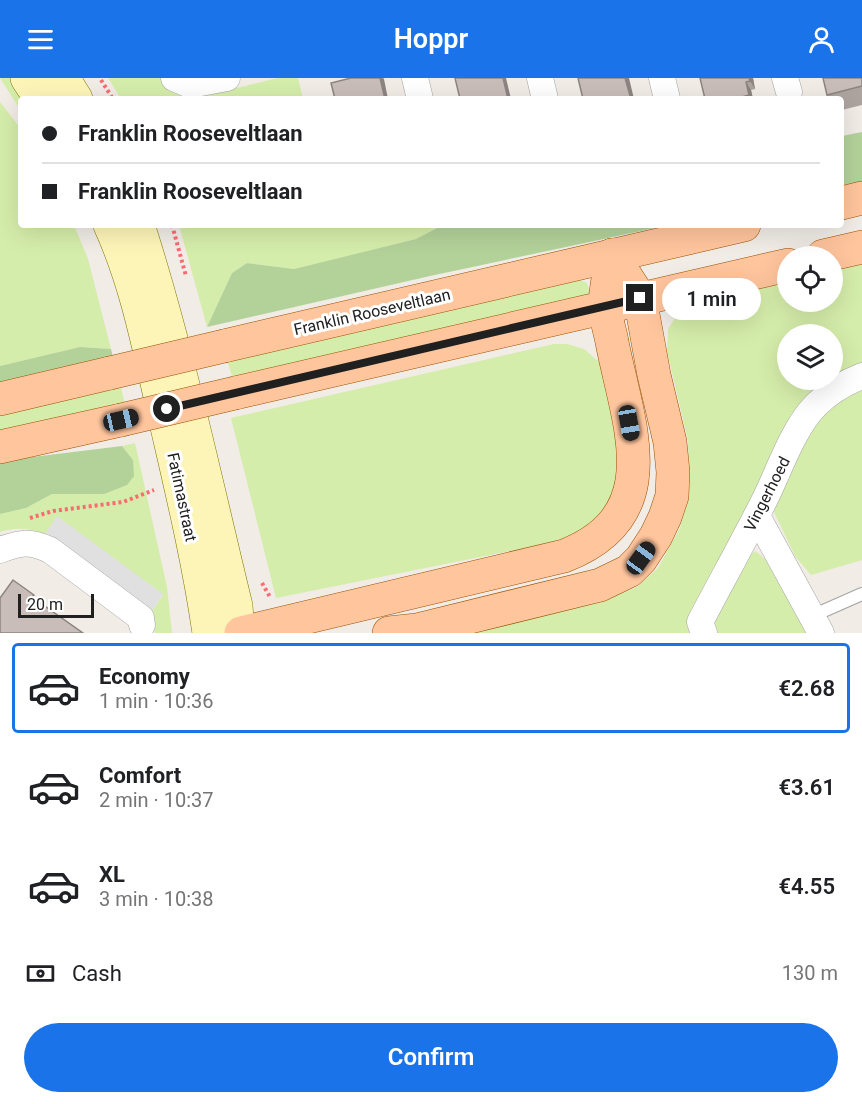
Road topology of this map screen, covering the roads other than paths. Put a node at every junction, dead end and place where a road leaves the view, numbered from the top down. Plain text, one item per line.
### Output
1 (27, 78) edge
2 (63, 78) edge
3 (174, 78) edge
4 (227, 78) edge
5 (415, 78) edge
6 (540, 78) edge
7 (662, 78) edge
8 (39, 96) edge
9 (74, 96) edge
10 (419, 96) edge
11 (544, 96) edge
12 (666, 96) edge
13 (862, 198) edge
14 (844, 202) edge
15 (111, 228) edge
16 (139, 228) edge
17 (731, 228) edge
18 (862, 248) edge
19 (843, 252) edge
20 (612, 255) junction
21 (777, 267) edge
22 (640, 298) junction
23 (605, 306) junction
24 (862, 376) edge
25 (0, 399) edge
26 (0, 447) edge
27 (757, 516) junction
28 (0, 550) edge
29 (862, 594) edge
30 (142, 625) dead end
31 (816, 625) edge
32 (209, 633) edge
33 (240, 633) edge
34 (389, 633) edge
35 (704, 633) edge

1 - 8 street
2 - 9 street
3 - 4 street
5 - 10 street
6 - 11 street
7 - 12 street
13 - 14 main road
15 - 32 street, Fatimastraat
16 - 33 street, Fatimastraat
17 - 20 main road, Franklin Rooseveltlaan
18 - 19 main road
20 - 22 main road
20 - 23 main road
20 - 25 main road, Franklin Rooseveltlaan, bridge
21 - 22 main road
22 - 23 main road
22 - 34 main road
23 - 26 main road, bridge
23 - 33 main road
24 - 27 street, Vingerhoed
27 - 31 street
27 - 35 street, Vingerhoed
28 - 30 street
29 - 31 lane

